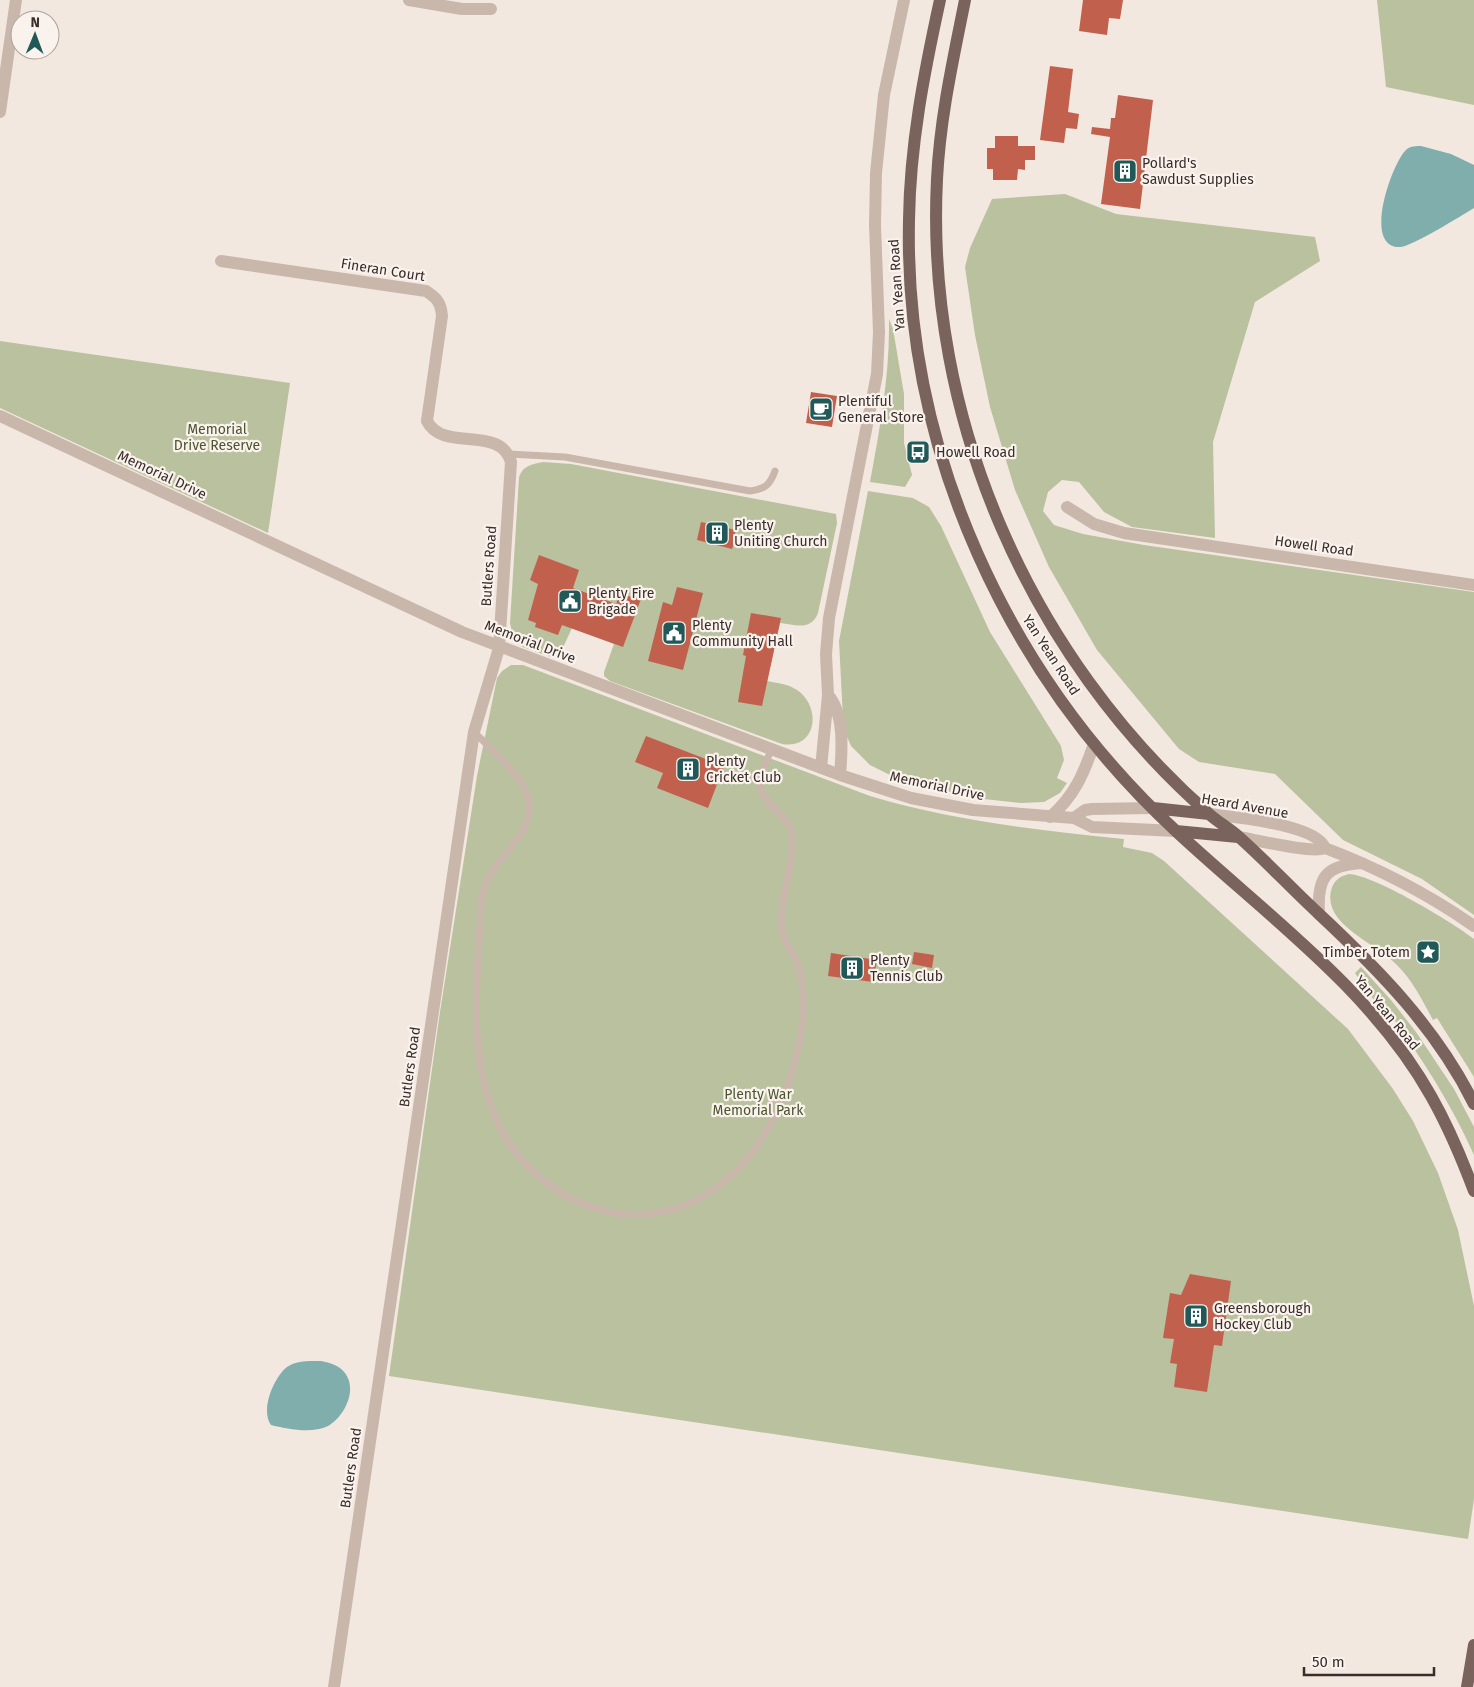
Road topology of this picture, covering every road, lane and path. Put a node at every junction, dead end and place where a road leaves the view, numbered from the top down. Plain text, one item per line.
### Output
1 (16, 0) edge
2 (409, 0) edge
3 (904, 0) edge
4 (940, 0) edge
5 (965, 0) edge
6 (491, 9) dead end
7 (0, 112) edge
8 (220, 261) dead end
9 (0, 416) edge
10 (508, 454) junction
11 (775, 471) dead end
12 (1067, 507) dead end
13 (1474, 585) edge
14 (499, 648) junction
15 (828, 695) junction
16 (474, 732) junction
17 (1094, 744) junction
18 (772, 750) junction
19 (821, 768) junction
20 (840, 775) junction
21 (1153, 808) junction
22 (1209, 814) junction
23 (1050, 817) junction
24 (1074, 818) junction
25 (1176, 831) junction
26 (1239, 837) junction
27 (1325, 848) junction
28 (1362, 863) junction
29 (1319, 914) junction
30 (1474, 926) edge
31 (1474, 1104) edge
32 (1474, 1191) edge
33 (1474, 1645) edge
34 (334, 1687) edge
35 (1467, 1687) edge

1 - 7 street
2 - 6 street
3 - 15 street, Yan Yean Road
4 - 17 main road, Yan Yean Road
5 - 22 main road, Yan Yean Road
8 - 10 street, Fineran Court
9 - 14 street, Memorial Drive
10 - 11 lane
10 - 14 street, Butlers Road
12 - 13 street, Howell Road
14 - 16 street, Butlers Road
14 - 18 street, Memorial Drive
15 - 19 street, Yan Yean Road
15 - 20 street, Yan Yean Road
16 - 18 lane
16 - 34 street, Butlers Road
17 - 21 main road, Yan Yean Road
17 - 23 street
18 - 19 street, Memorial Drive
19 - 20 street, Memorial Drive
20 - 23 street, Memorial Drive
21 - 22 main road, Heard Avenue
21 - 24 street, Memorial Drive
21 - 25 main road, Yan Yean Road
22 - 26 main road, Yan Yean Road
22 - 27 street, Heard Avenue
23 - 24 street, Memorial Drive
24 - 25 street, Memorial Drive
25 - 26 main road, Memorial Drive
25 - 32 main road, Yan Yean Road
26 - 27 street, Heard Avenue
26 - 29 main road, Yan Yean Road
27 - 28 street, Heard Avenue
28 - 29 street
28 - 30 street, Heard Avenue
29 - 31 main road, Yan Yean Road
33 - 35 main road

